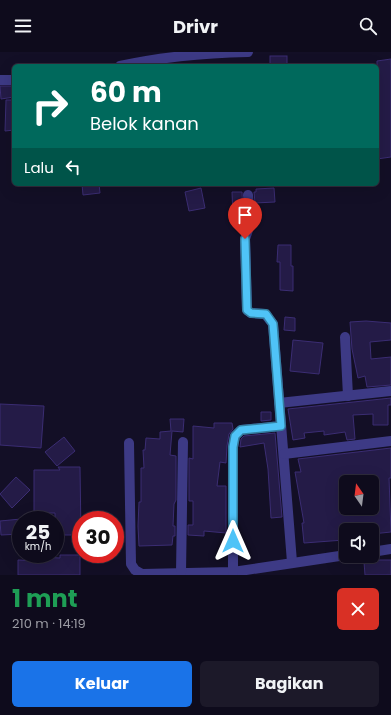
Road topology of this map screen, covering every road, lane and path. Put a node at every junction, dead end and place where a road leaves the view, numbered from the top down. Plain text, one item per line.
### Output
1 (248, 52) edge
2 (132, 64) edge
3 (0, 80) edge
4 (12, 80) edge
5 (248, 195) dead end
6 (345, 337) dead end
7 (391, 392) edge
8 (348, 396) junction
9 (279, 403) junction
10 (281, 426) junction
11 (391, 441) edge
12 (183, 442) dead end
13 (129, 443) dead end
14 (284, 454) junction
15 (391, 549) edge
16 (379, 551) edge
17 (339, 556) edge
18 (292, 562) junction
19 (233, 572) junction
20 (181, 573) junction

1 - 2 street
3 - 4 street
5 - 9 street
6 - 8 street
7 - 8 street
8 - 9 street
9 - 10 street
10 - 14 street
10 - 19 street
11 - 14 street
12 - 20 street
13 - 20 street
14 - 18 street
15 - 16 street
17 - 18 street
18 - 19 street
19 - 20 street

